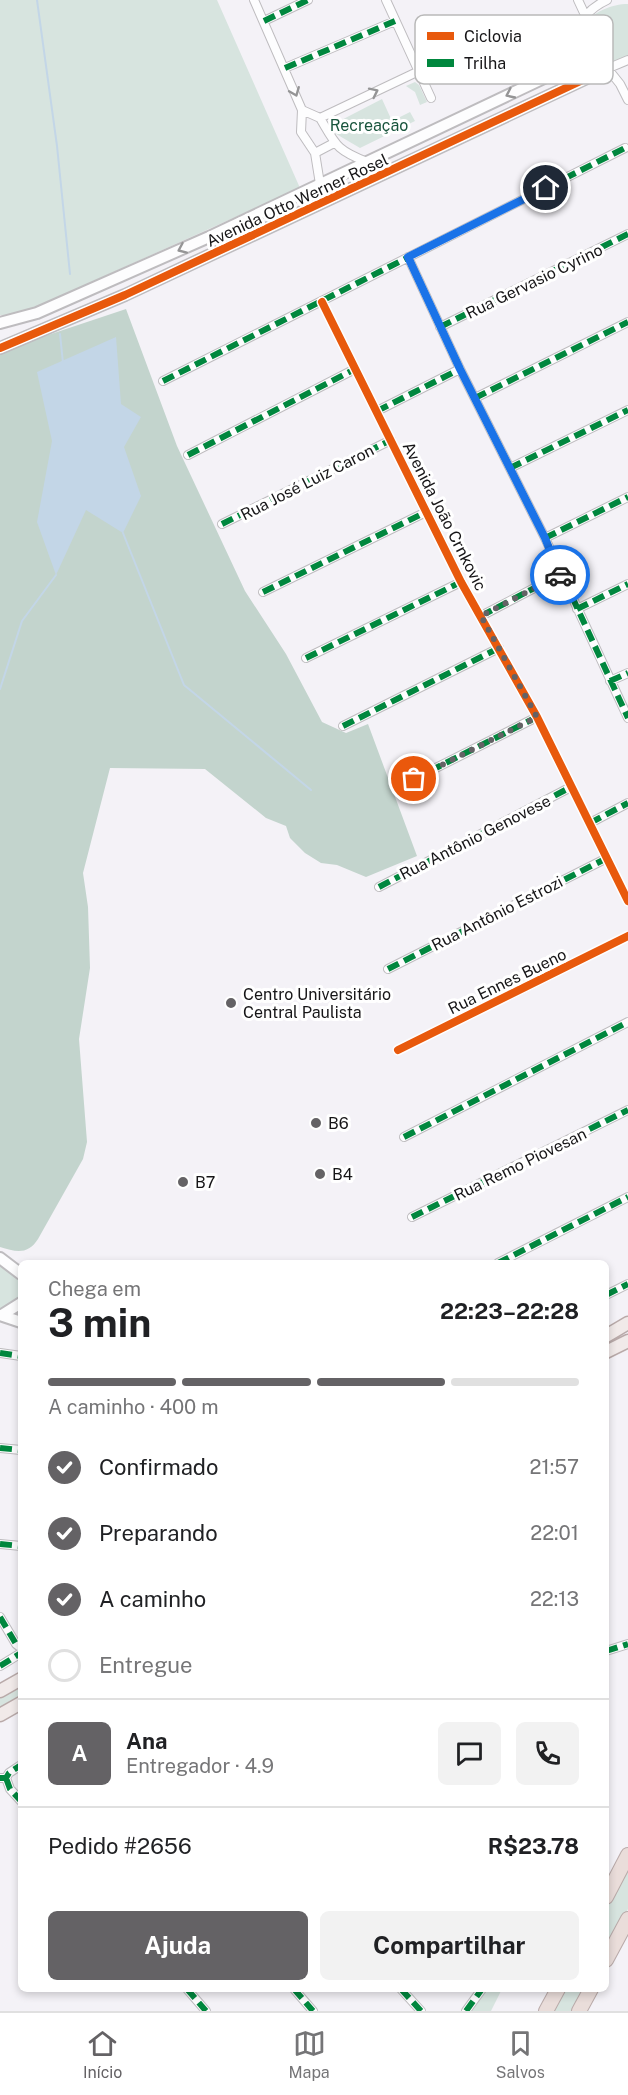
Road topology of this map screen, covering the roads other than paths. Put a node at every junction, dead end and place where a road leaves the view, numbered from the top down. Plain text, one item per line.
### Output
1 (254, 0) edge
2 (308, 0) edge
3 (386, 0) edge
4 (578, 0) edge
5 (607, 0) edge
6 (585, 15) joint
7 (264, 21) junction
8 (395, 21) junction
9 (628, 60) edge
10 (415, 63) edge
11 (613, 67) edge
12 (285, 68) junction
13 (415, 73) edge
14 (613, 77) edge
15 (425, 84) edge
16 (531, 84) edge
17 (576, 84) edge
18 (431, 98) dead end
19 (628, 100) edge
20 (302, 110) junction
21 (320, 118) junction
22 (334, 143) junction
23 (625, 148) dead end
24 (315, 153) junction
25 (367, 162) junction
26 (375, 178) junction
27 (320, 184) junction
28 (328, 201) junction
29 (628, 234) edge
30 (408, 257) junction
31 (322, 302) junction
32 (628, 322) edge
33 (0, 323) edge
34 (440, 327) junction
35 (0, 348) edge
36 (355, 369) junction
37 (460, 369) junction
38 (163, 381) dead end
39 (475, 398) junction
40 (628, 410) edge
41 (377, 411) junction
42 (391, 440) junction
43 (188, 455) dead end
44 (510, 468) junction
45 (628, 497) edge
46 (426, 512) junction
47 (222, 524) dead end
48 (545, 538) junction
49 (561, 574) junction
50 (461, 582) junction
51 (628, 584) edge
52 (263, 592) dead end
53 (577, 609) junction
54 (481, 616) junction
55 (499, 648) junction
56 (306, 658) dead end
57 (628, 673) edge
58 (610, 681) junction
59 (537, 717) junction
60 (628, 718) edge
61 (343, 726) dead end
62 (414, 779) dead end
63 (571, 787) junction
64 (628, 803) edge
65 (590, 823) junction
66 (607, 858) junction
67 (379, 887) dead end
68 (628, 902) edge
69 (628, 936) edge
70 (388, 969) dead end
71 (628, 1022) edge
72 (398, 1050) dead end
73 (628, 1110) edge
74 (404, 1137) dead end
75 (628, 1197) edge
76 (412, 1217) dead end
77 (0, 1258) edge
78 (504, 1260) edge
79 (18, 1272) edge
80 (628, 1284) edge
81 (609, 1294) edge
82 (18, 1305) edge
83 (1, 1315) edge
84 (18, 1321) edge
85 (628, 1323) edge
86 (609, 1334) edge
87 (628, 1341) edge
88 (609, 1350) edge
89 (0, 1353) edge
90 (18, 1356) edge
91 (0, 1448) edge
92 (18, 1450) edge
93 (0, 1544) edge
94 (18, 1546) edge
95 (0, 1617) edge
96 (628, 1644) edge
97 (18, 1646) edge
98 (609, 1650) edge
99 (18, 1652) edge
100 (0, 1665) edge
101 (18, 1681) edge
102 (0, 1691) edge
103 (18, 1704) edge
104 (0, 1715) edge
105 (18, 1767) edge
106 (3, 1778) edge
107 (18, 1798) edge
108 (628, 1855) edge
109 (609, 1891) edge
110 (628, 1918) edge
111 (609, 1954) edge
112 (190, 1992) edge
113 (297, 1992) edge
114 (404, 1992) edge
115 (480, 1992) edge
116 (556, 1992) edge
117 (589, 1992) edge
118 (206, 2011) edge
119 (313, 2011) edge
120 (421, 2011) edge
121 (466, 2011) edge
122 (546, 2011) edge
123 (579, 2011) edge

1 - 7 street
2 - 7 street
3 - 8 street
4 - 6 street
5 - 6 street
7 - 12 street
8 - 10 street
8 - 12 street
9 - 11 street, Avenida Otto Werner Rosel
12 -> 20 street
21 -> 13 street
14 - 19 street
15 - 18 street
16 -> 25 street, Avenida Otto Werner Rosel
17 - 26 street, Avenida Otto Werner Rosel
20 - 21 street
20 - 24 street
21 - 22 street
22 - 24 street
22 - 25 street
23 - 30 street
24 - 27 street
25 - 26 street
25 - 27 street, Avenida Otto Werner Rosel
26 - 28 street, Avenida Otto Werner Rosel
27 - 28 street
27 -> 33 street, Avenida Otto Werner Rosel
28 - 35 street, Avenida Otto Werner Rosel
29 - 34 street, Rua Gervasio Cyrino
30 - 31 street
30 - 34 street
31 - 36 street, Avenida João Crnkovic
31 - 38 street
32 - 39 street
34 - 37 street
36 - 41 street, Avenida João Crnkovic
36 - 43 street
37 - 39 street
37 - 41 street
39 - 44 street
40 - 44 street
41 - 42 street, Avenida João Crnkovic
42 - 46 street, Avenida João Crnkovic
42 - 47 street, Rua José Luiz Caron
44 - 48 street
45 - 48 street
46 - 50 street, Avenida João Crnkovic
46 - 52 street
48 - 49 street
49 - 53 street
49 - 54 street
50 - 54 street, Avenida João Crnkovic
50 - 56 street
51 - 53 street
53 - 58 street
54 - 55 street, Avenida João Crnkovic
55 - 59 street, Avenida João Crnkovic
55 - 61 street
57 - 58 street
58 - 60 street
59 - 62 street
59 - 63 street, Avenida João Crnkovic
63 - 65 street, Avenida João Crnkovic
63 - 67 street, Rua Antônio Genovese
64 - 65 street
65 - 66 street, Avenida João Crnkovic
66 - 68 street, Avenida João Crnkovic
66 - 70 street, Rua Antônio Estrozi
69 - 72 street, Rua Ennes Bueno
71 - 74 street
73 - 76 street, Rua Remo Piovesan
75 - 78 street
77 - 79 street
80 - 81 street
82 - 83 street
83 - 84 street
85 - 86 main road
87 - 88 main road
89 - 90 street
91 - 92 street
93 - 94 street
95 - 97 street
96 - 98 street
99 - 100 street
101 - 102 main road
103 - 104 main road
105 - 106 street
106 - 107 street
108 - 109 highway
110 - 111 highway
112 - 118 street
113 - 119 street
114 - 120 street
115 - 121 street
116 - 122 highway
117 - 123 highway

